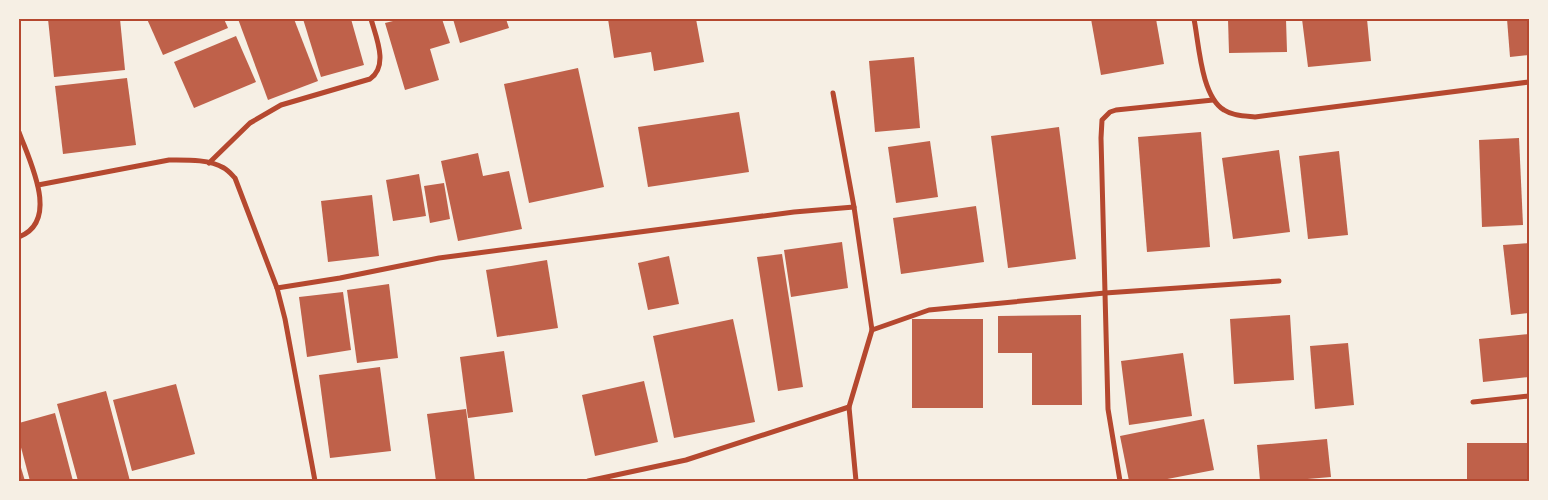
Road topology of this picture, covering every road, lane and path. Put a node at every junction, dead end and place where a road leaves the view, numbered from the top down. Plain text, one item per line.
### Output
1 (372, 19) edge
2 (1194, 19) edge
3 (1529, 82) edge
4 (832, 93) dead end
5 (1213, 100) junction
6 (19, 132) edge
7 (209, 163) junction
8 (38, 185) junction
9 (854, 207) junction
10 (19, 237) edge
11 (1279, 281) dead end
12 (277, 288) junction
13 (1105, 293) junction
14 (872, 330) junction
15 (1529, 396) edge
16 (1473, 402) dead end
17 (849, 407) junction
18 (315, 481) edge
19 (588, 481) edge
20 (856, 481) edge
21 (1120, 481) edge

1 - 7 street
2 - 5 street
3 - 5 street
4 - 9 street
5 - 13 street
6 - 8 street
7 - 8 street
7 - 12 street
8 - 10 street
9 - 12 street
9 - 14 street
11 - 13 street
12 - 18 street
13 - 14 street
13 - 21 street
14 - 17 street
15 - 16 street
17 - 19 street
17 - 20 street

